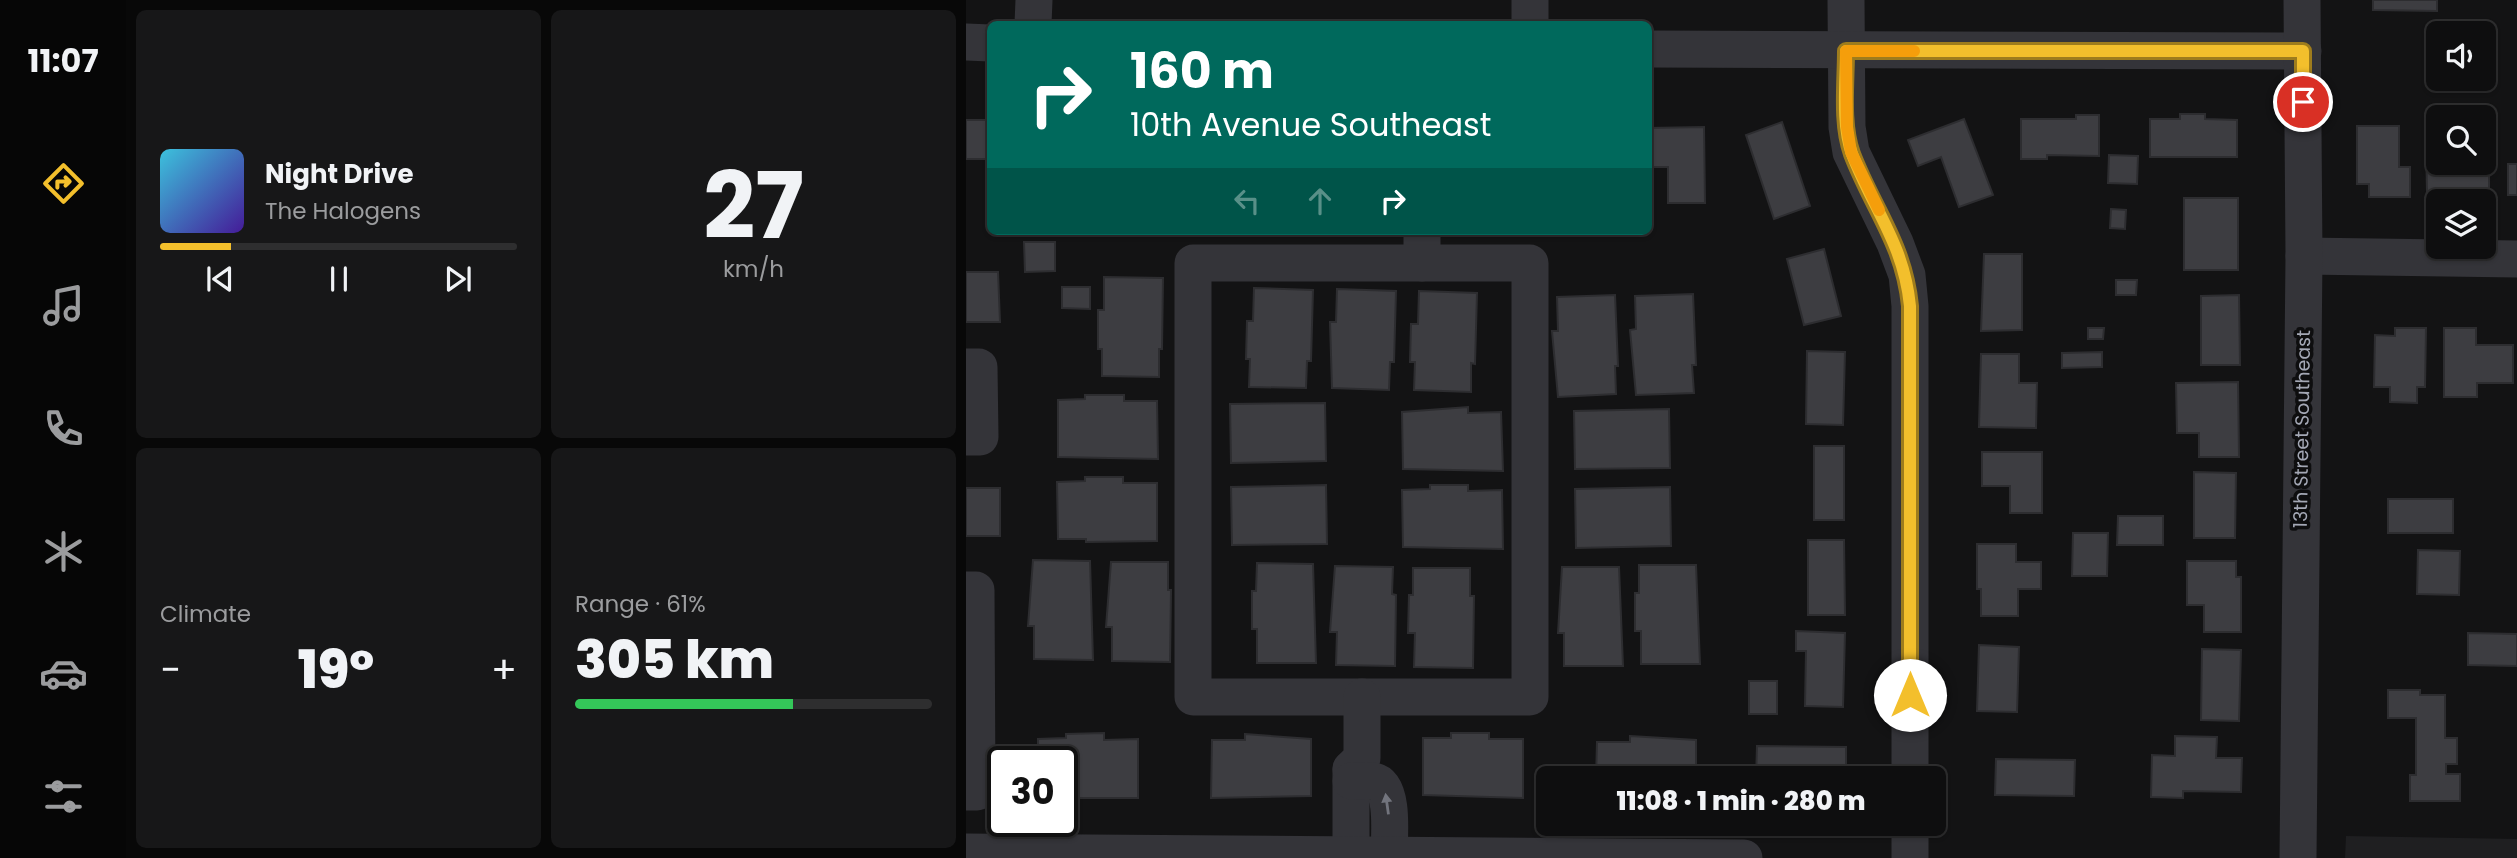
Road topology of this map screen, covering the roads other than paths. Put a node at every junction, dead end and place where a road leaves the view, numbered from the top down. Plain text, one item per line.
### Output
1 (1034, 0) edge
2 (1530, 0) edge
3 (1846, 0) edge
4 (2302, 0) edge
5 (1034, 21) edge
6 (1530, 21) edge
7 (966, 43) edge
8 (987, 43) edge
9 (1652, 49) edge
10 (1846, 51) junction
11 (2303, 51) junction
12 (1422, 247) edge
13 (2304, 256) junction
14 (2517, 259) edge
15 (966, 367) edge
16 (966, 437) edge
17 (966, 590) edge
18 (1351, 697) junction
19 (1910, 766) edge
20 (1351, 775) junction
21 (966, 792) edge
22 (1910, 836) edge
23 (966, 852) edge
24 (1088, 855) edge
25 (1351, 855) junction
26 (1389, 855) junction
27 (1744, 858) edge
28 (1910, 858) edge
29 (2298, 858) edge

1 - 5 street
2 - 6 street
3 - 10 street
4 - 11 street, 13th Street Southeast
7 - 8 street
9 - 10 street
10 - 11 street
10 - 19 street
11 - 13 street, 13th Street Southeast
12 - 18 street
12 - 18 street
13 - 14 street
13 - 29 street, 13th Street Southeast
15 - 16 street
17 - 21 street
18 - 20 street
20 - 25 street
26 -> 20 street
22 - 28 street
23 - 24 street
24 - 25 street
25 - 26 street
26 - 27 street

